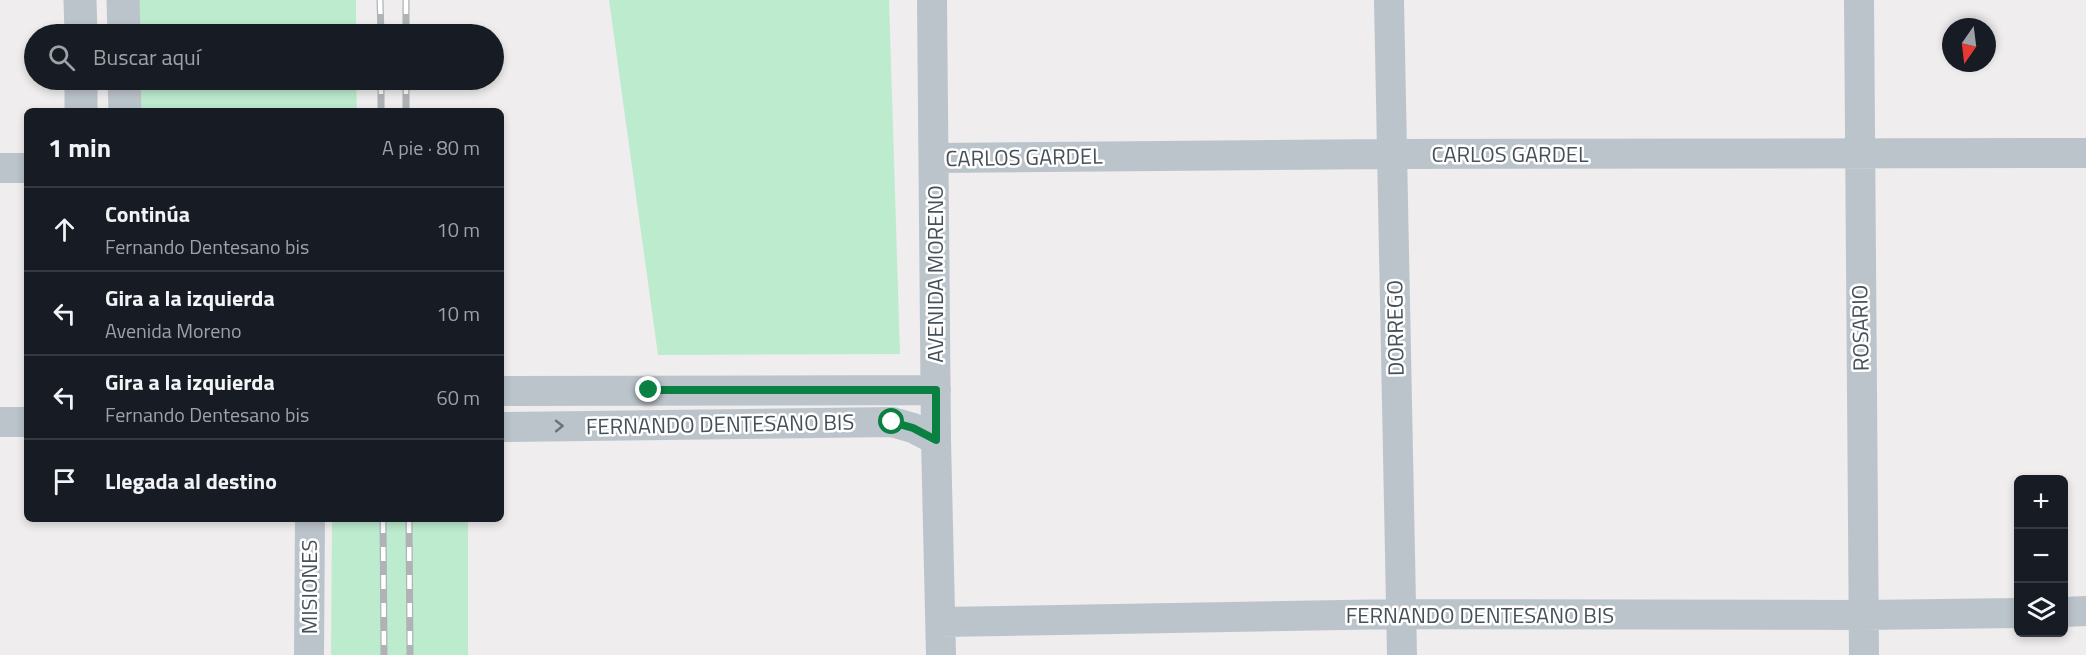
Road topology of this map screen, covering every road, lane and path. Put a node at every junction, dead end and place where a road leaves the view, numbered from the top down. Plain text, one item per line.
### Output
1 (80, 0) edge
2 (123, 0) edge
3 (932, 0) edge
4 (1389, 0) edge
5 (1859, 0) edge
6 (81, 24) edge
7 (124, 24) edge
8 (81, 90) edge
9 (124, 90) edge
10 (81, 108) edge
11 (125, 108) edge
12 (1858, 153) junction
13 (2086, 153) edge
14 (1391, 154) junction
15 (935, 158) junction
16 (0, 168) edge
17 (24, 168) edge
18 (936, 390) junction
19 (504, 391) edge
20 (0, 422) edge
21 (24, 422) edge
22 (504, 427) edge
23 (936, 440) junction
24 (310, 522) edge
25 (2068, 612) edge
26 (2086, 612) edge
27 (2014, 613) edge
28 (1401, 614) junction
29 (1863, 615) junction
30 (941, 622) junction
31 (309, 655) edge
32 (941, 655) edge
33 (1402, 655) edge
34 (1864, 655) edge

1 - 6 street
2 - 7 street
3 - 15 street, AVENIDA MORENO
4 - 14 street, DORREGO
5 - 12 street, ROSARIO
8 - 10 street
9 - 11 street
12 - 13 street, CARLOS GARDEL
12 - 14 street, CARLOS GARDEL
12 - 29 street, ROSARIO
14 - 15 street, CARLOS GARDEL
14 - 28 street, DORREGO
15 - 18 street, AVENIDA MORENO
16 - 17 street
18 - 19 street, FERNANDO DENTESANO BIS
18 - 23 street, AVENIDA MORENO
20 - 21 street
22 -> 23 street, FERNANDO DENTESANO BIS
23 - 30 street, AVENIDA MORENO
24 - 31 street, MISIONES
25 - 26 street
27 - 29 street, FERNANDO DENTESANO BIS
28 - 29 street, FERNANDO DENTESANO BIS
28 - 30 street, FERNANDO DENTESANO BIS
28 - 33 street, DORREGO
29 - 34 street, ROSARIO
30 - 32 street, AVENIDA MORENO

